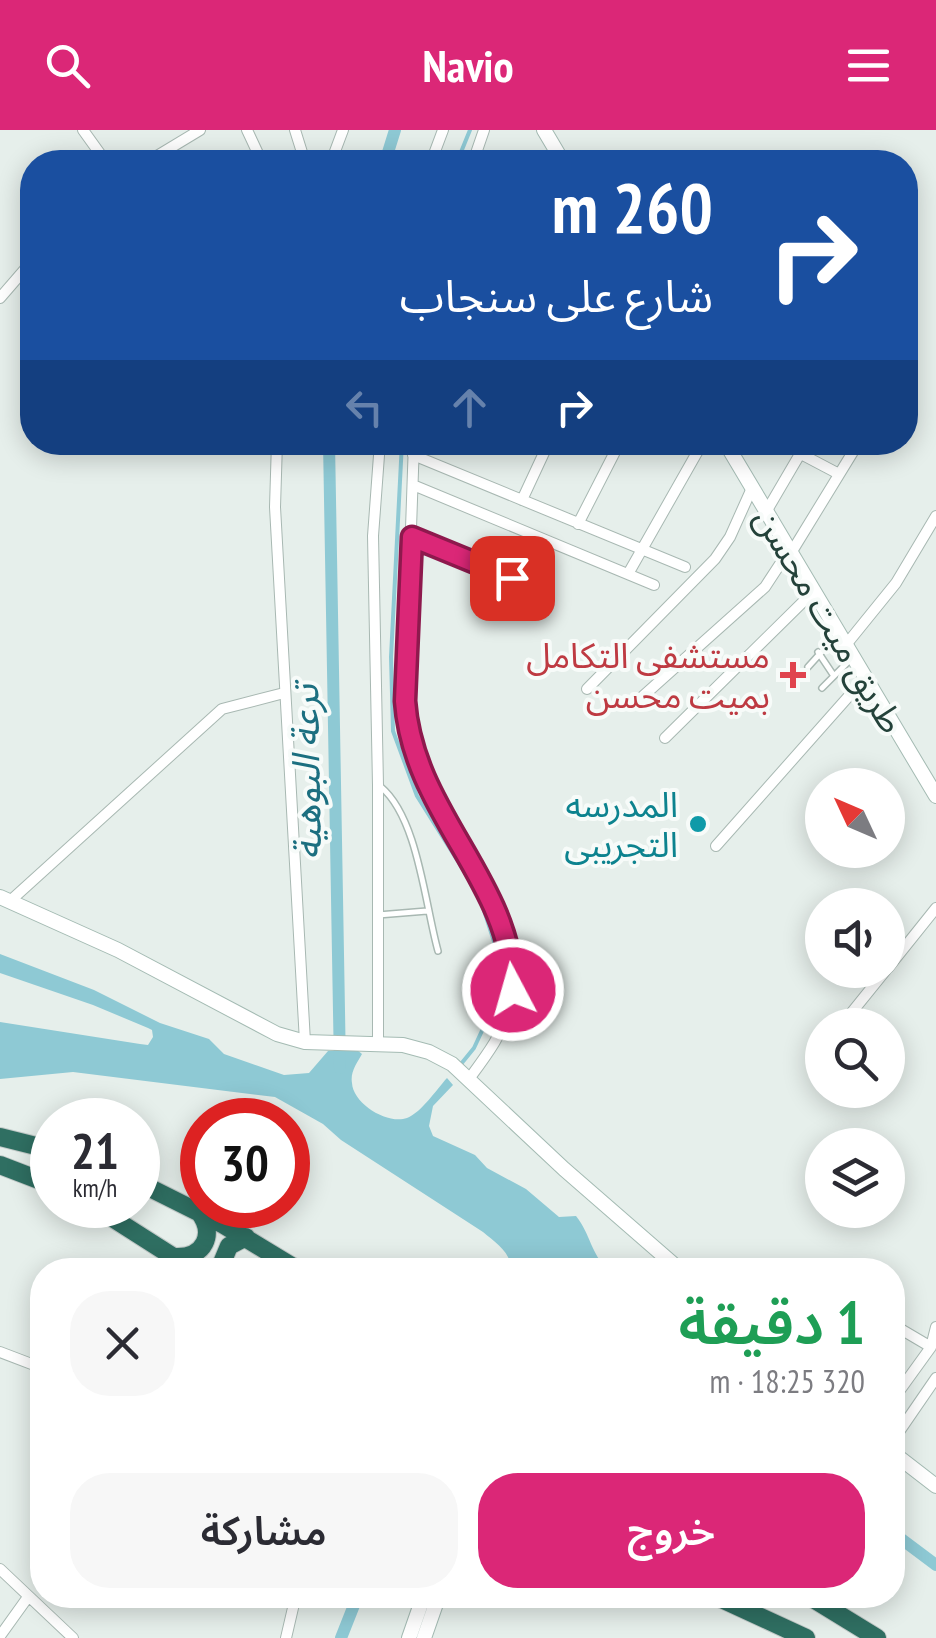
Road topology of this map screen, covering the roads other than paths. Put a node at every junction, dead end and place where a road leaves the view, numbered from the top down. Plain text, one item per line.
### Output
1 (200, 130) edge
2 (167, 150) edge
3 (20, 274) edge
4 (0, 298) edge
5 (277, 455) edge
6 (379, 455) edge
7 (413, 455) edge
8 (426, 455) edge
9 (543, 455) edge
10 (613, 455) edge
11 (696, 455) edge
12 (733, 455) edge
13 (800, 455) edge
14 (803, 455) edge
15 (851, 455) edge
16 (840, 474) junction
17 (412, 484) junction
18 (752, 488) junction
19 (522, 500) junction
20 (766, 512) junction
21 (936, 516) edge
22 (578, 524) junction
23 (412, 537) junction
24 (642, 550) junction
25 (788, 550) junction
26 (685, 567) dead end
27 (628, 574) junction
28 (654, 586) dead end
29 (546, 592) dead end
30 (813, 592) junction
31 (845, 646) junction
32 (818, 652) junction
33 (808, 666) dead end
34 (834, 676) junction
35 (864, 679) junction
36 (586, 688) dead end
37 (822, 688) dead end
38 (284, 693) junction
39 (642, 696) dead end
40 (665, 738) dead end
41 (378, 785) junction
42 (936, 796) edge
43 (716, 846) dead end
44 (5, 899) edge
45 (936, 908) edge
46 (427, 911) junction
47 (378, 915) junction
48 (905, 947) edge
49 (438, 951) dead end
50 (872, 988) edge
51 (855, 1008) edge
52 (305, 1042) junction
53 (378, 1043) junction
54 (461, 1072) junction
55 (0, 1136) edge
56 (30, 1144) edge
57 (0, 1166) edge
58 (30, 1177) edge
59 (129, 1228) edge
60 (207, 1228) edge
61 (229, 1228) edge
62 (246, 1237) junction
63 (176, 1257) joint
64 (224, 1258) edge
65 (279, 1258) edge
66 (666, 1258) edge
67 (936, 1328) edge
68 (905, 1332) edge
69 (930, 1347) junction
70 (0, 1352) edge
71 (30, 1363) edge
72 (936, 1378) edge
73 (905, 1383) edge
74 (905, 1423) edge
75 (905, 1462) edge
76 (936, 1486) edge
77 (0, 1569) edge
78 (28, 1597) joint
79 (40, 1608) edge
80 (291, 1608) edge
81 (419, 1608) edge
82 (434, 1608) edge
83 (741, 1608) edge
84 (829, 1608) edge
85 (0, 1636) edge
86 (73, 1638) edge
87 (286, 1638) edge
88 (408, 1638) edge
89 (424, 1638) edge
90 (806, 1638) edge
91 (876, 1638) edge

1 - 2 street
3 - 4 street
5 - 38 street
6 - 41 street
7 - 17 street
8 - 19 street
9 - 19 street
10 - 22 street
11 - 24 street
12 - 18 street, طريق ميت محسن
13 - 20 street
14 - 16 street
15 - 16 street
16 - 25 street
17 - 23 street
17 - 27 street
18 - 20 street, طريق ميت محسن
18 - 36 street
19 - 22 street
20 - 25 street, طريق ميت محسن
21 - 31 street
22 - 24 street
23 - 29 street
23 - 54 street
24 - 26 street
24 - 27 street
25 - 30 street, طريق ميت محسن
25 - 39 street
27 - 28 street
30 - 31 street, طريق ميت محسن
30 - 40 street
31 - 32 lane
31 - 34 lane
31 - 35 street, طريق ميت محسن
32 - 33 lane
32 - 34 lane
34 - 37 lane
35 - 42 street, طريق ميت محسن
35 - 43 street
38 - 44 street
38 - 52 street
41 - 46 lane
41 - 47 street
44 - 52 street
45 - 48 street
46 - 47 lane
46 - 49 lane
47 - 53 street
50 - 51 street
52 - 53 street
53 - 54 street
54 - 66 street
55 - 56 highway
57 - 58 highway
59 - 63 highway
60 - 63 highway
61 - 62 highway
62 - 64 highway
62 - 65 highway
67 - 69 street
68 - 69 street
69 - 73 street
70 - 71 street
72 - 74 street
75 - 76 street
77 - 78 street
78 - 85 street
79 - 86 street
80 - 87 street
81 - 88 street
82 - 89 street
83 - 90 highway
84 - 91 highway

